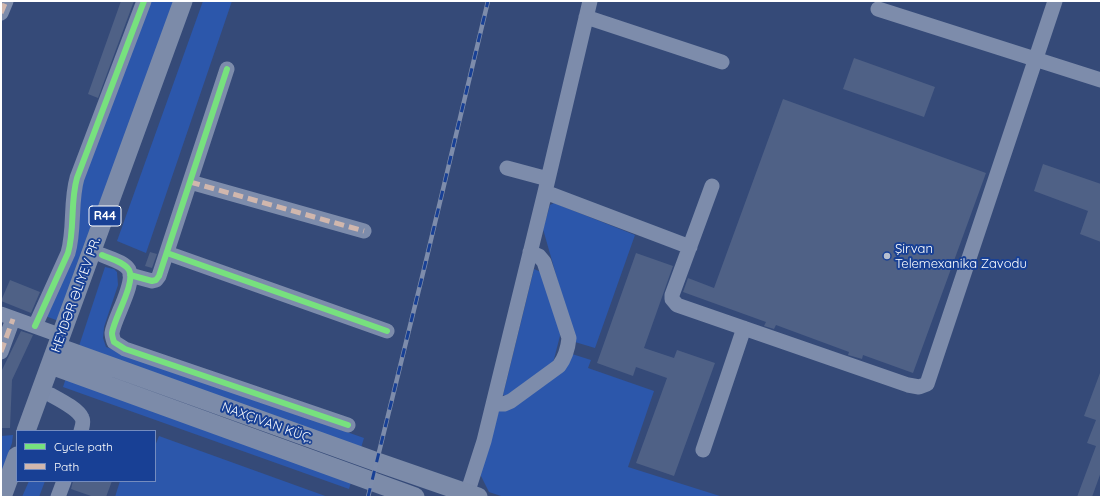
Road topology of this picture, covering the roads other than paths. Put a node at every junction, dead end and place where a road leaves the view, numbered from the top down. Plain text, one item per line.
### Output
1 (6, 1) edge
2 (144, 1) edge
3 (183, 1) edge
4 (193, 1) edge
5 (590, 1) edge
6 (1055, 1) edge
7 (878, 9) dead end
8 (1, 13) edge
9 (586, 17) junction
10 (1036, 58) junction
11 (722, 62) dead end
12 (227, 69) dead end
13 (1101, 80) edge
14 (507, 168) dead end
15 (190, 182) junction
16 (547, 186) junction
17 (712, 186) dead end
18 (364, 231) dead end
19 (690, 247) junction
20 (530, 252) junction
21 (167, 253) junction
22 (102, 255) junction
23 (130, 275) junction
24 (7, 316) edge
25 (35, 326) junction
26 (744, 328) junction
27 (387, 331) dead end
28 (62, 344) junction
29 (1, 352) edge
30 (56, 367) junction
31 (51, 395) junction
32 (494, 404) junction
33 (348, 425) dead end
34 (26, 430) edge
35 (38, 430) edge
36 (81, 430) edge
37 (703, 450) dead end
38 (16, 459) edge
39 (20, 482) edge
40 (64, 482) edge
41 (470, 496) edge
42 (2, 497) edge
43 (14, 497) edge
44 (58, 497) edge
45 (415, 497) edge

1 - 8 street
2 - 25 street
3 - 28 main road, HEYDƏR ƏLIYEV PR. / R44
4 - 22 main road, HEYDƏR ƏLIYEV PR. / R44
5 - 9 street
6 - 10 street
7 - 10 street
9 - 11 street
9 - 16 street
10 - 13 street
10 - 26 street
12 - 15 street
14 - 16 street
15 - 18 street
15 - 21 street
16 - 19 street
16 - 20 street
17 - 19 street
19 - 26 street
20 - 32 street
20 - 32 street
21 - 23 street
21 - 27 street
22 - 23 street
22 - 28 main road, HEYDƏR ƏLIYEV PR. / R44
23 - 33 street
24 - 25 street
24 - 29 street
25 - 28 street
26 - 37 street
28 - 30 main road, HEYDƏR ƏLIYEV PR. / R44
28 - 41 main road
30 - 31 main road, HEYDƏR ƏLIYEV PR. / R44
30 - 34 main road, HEYDƏR ƏLIYEV PR. / R44
30 - 45 main road
31 - 35 main road, HEYDƏR ƏLIYEV PR. / R44
31 - 36 street
32 - 41 street
38 - 42 main road
39 - 43 main road
40 - 44 street

